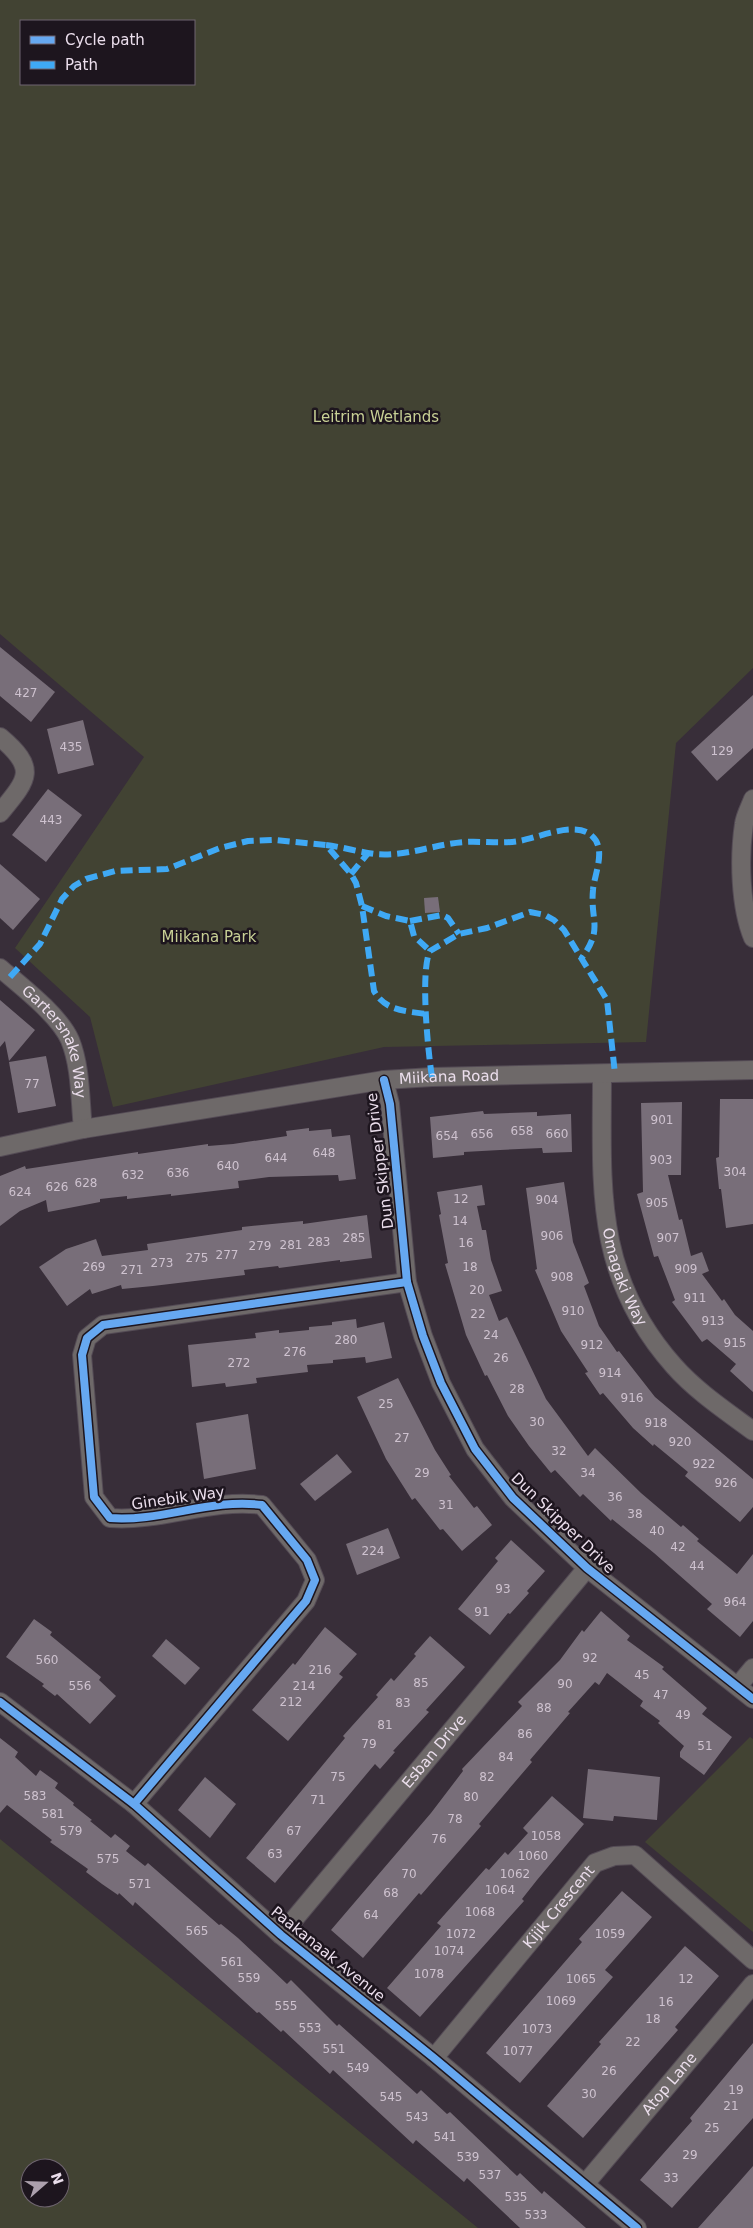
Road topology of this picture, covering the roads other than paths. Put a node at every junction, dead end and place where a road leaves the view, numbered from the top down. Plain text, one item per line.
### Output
1 (0, 737) edge
2 (753, 798) edge
3 (0, 813) edge
4 (753, 938) edge
5 (0, 968) edge
6 (753, 1070) edge
7 (602, 1074) junction
8 (384, 1080) junction
9 (82, 1129) junction
10 (0, 1146) edge
11 (407, 1282) junction
12 (753, 1432) edge
13 (586, 1568) junction
14 (753, 1668) edge
15 (738, 1686) junction
16 (753, 1699) edge
17 (0, 1702) edge
18 (134, 1804) junction
19 (281, 1935) junction
20 (753, 1960) edge
21 (753, 1984) edge
22 (434, 2058) junction
23 (586, 2184) junction
24 (637, 2228) edge

1 - 3 street
2 - 4 street
5 - 9 street, Gartersnake Way
6 - 7 street, Miikana Road
7 - 8 street, Miikana Road
7 - 12 street, Omagaki Way
8 - 9 street, Miikana Road
8 - 11 street, Dun Skipper Drive
9 - 10 street, Miikana Road
11 - 13 street, Dun Skipper Drive
11 - 18 street, Ginebik Way
13 - 15 street, Dun Skipper Drive
13 - 19 street, Esban Drive
14 - 15 street
15 - 16 street, Dun Skipper Drive
17 - 18 street, Paakanaak Avenue
18 - 19 street, Paakanaak Avenue
19 - 22 street, Paakanaak Avenue
20 - 22 street, Kijik Crescent
21 - 23 street, Atop Lane
22 - 23 street, Paakanaak Avenue
23 - 24 street, Paakanaak Avenue

